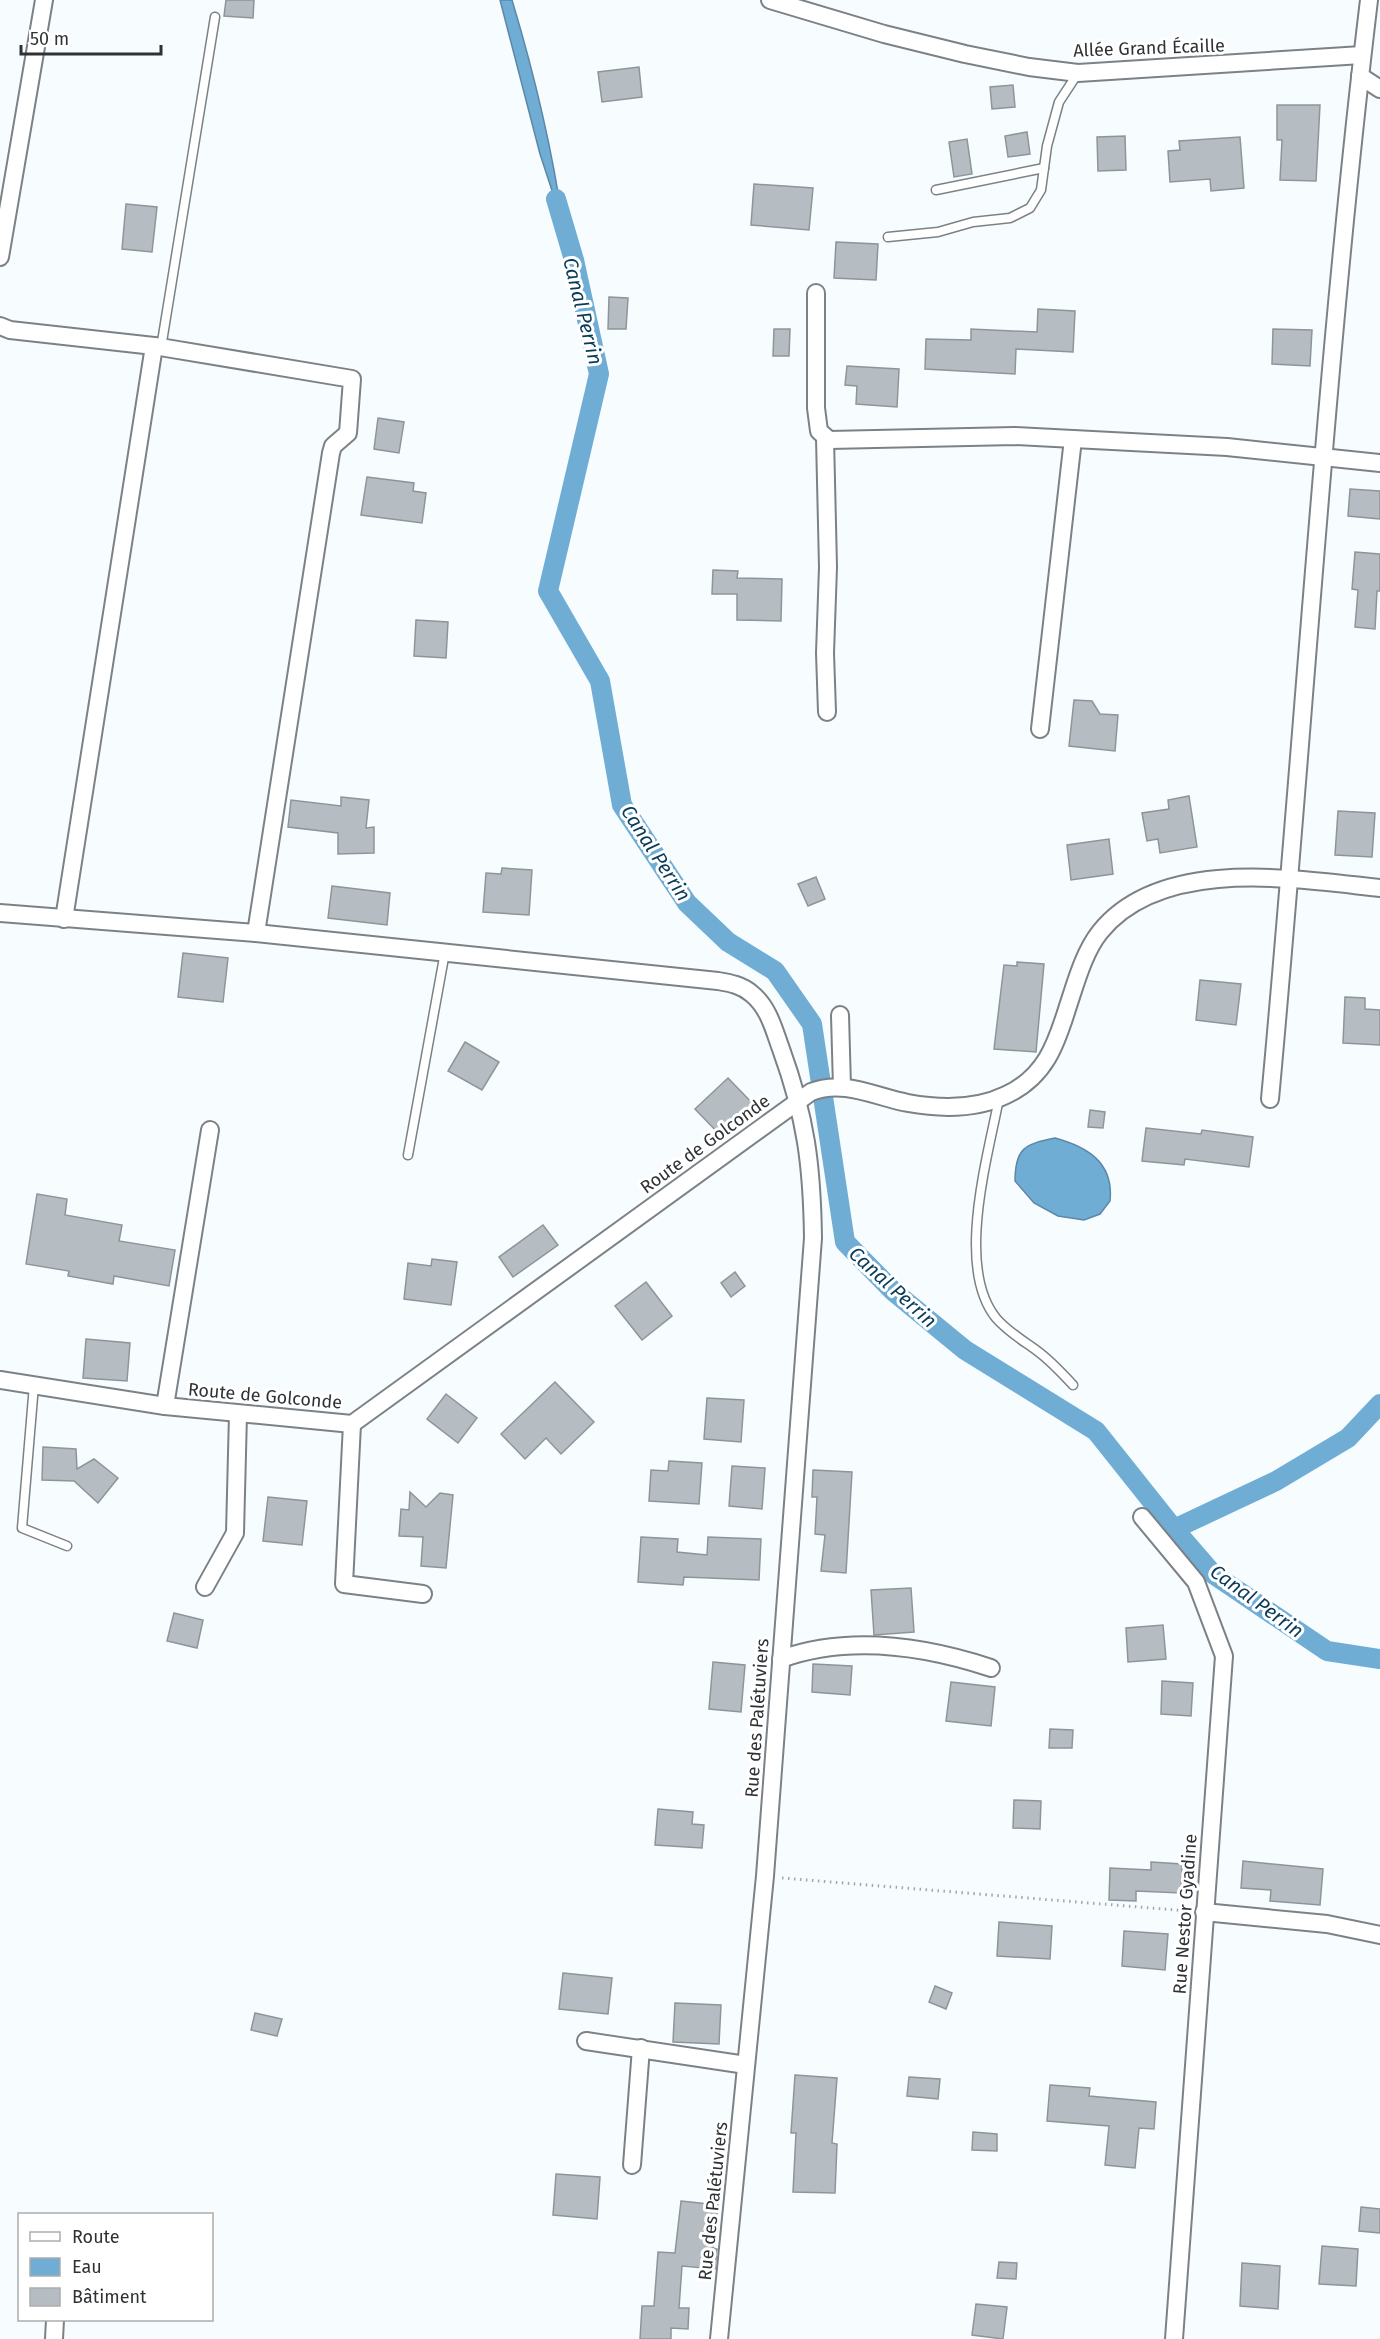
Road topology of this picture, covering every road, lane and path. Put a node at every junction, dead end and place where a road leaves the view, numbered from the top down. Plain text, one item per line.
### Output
1 (45, 0) edge
2 (770, 0) edge
3 (1368, 0) edge
4 (800, 5) edge
5 (215, 17) dead end
6 (1362, 55) junction
7 (1078, 73) junction
8 (1360, 76) junction
9 (1380, 89) edge
10 (1044, 168) junction
11 (936, 190) dead end
12 (888, 237) dead end
13 (0, 257) edge
14 (816, 293) dead end
15 (0, 326) edge
16 (157, 347) junction
17 (825, 438) junction
18 (1072, 439) junction
19 (1322, 456) junction
20 (1380, 463) edge
21 (827, 712) dead end
22 (1040, 729) dead end
23 (1291, 879) junction
24 (1380, 888) edge
25 (0, 913) edge
26 (64, 919) junction
27 (256, 933) junction
28 (445, 952) junction
29 (840, 1015) dead end
30 (842, 1087) junction
31 (999, 1098) junction
32 (1270, 1099) dead end
33 (799, 1100) junction
34 (210, 1130) dead end
35 (408, 1155) dead end
36 (0, 1380) edge
37 (34, 1385) junction
38 (1072, 1385) dead end
39 (165, 1406) junction
40 (238, 1414) junction
41 (352, 1424) junction
42 (1142, 1517) dead end
43 (67, 1546) dead end
44 (205, 1587) dead end
45 (423, 1594) dead end
46 (781, 1659) junction
47 (991, 1668) dead end
48 (765, 1876) junction
49 (1204, 1912) junction
50 (1380, 1935) edge
51 (586, 2041) dead end
52 (641, 2048) junction
53 (746, 2065) junction
54 (632, 2165) dead end
55 (55, 2321) edge
56 (54, 2339) edge
57 (719, 2339) edge
58 (1174, 2339) edge

1 - 13 street
2 - 4 street, Allée Grand Écaille
3 - 6 street
4 - 7 street, Allée Grand Écaille
5 - 16 lane
6 - 7 street, Allée Grand Écaille
6 - 8 street
7 - 10 lane
8 - 9 street
8 - 19 street
10 - 11 lane
10 - 12 lane
14 - 17 street
15 - 16 street
16 - 26 street
16 - 27 street
17 - 18 street
17 - 21 street
18 - 19 street
18 - 22 street
19 - 20 street
19 - 23 street
23 - 24 street, Route de Golconde
23 - 31 street, Route de Golconde
23 - 32 street
25 - 26 street, Rue des Palétuviers
26 - 27 street, Rue des Palétuviers
27 - 28 street, Rue des Palétuviers
28 - 33 street, Rue des Palétuviers
28 - 35 lane
29 - 30 street
30 - 31 street, Route de Golconde
30 - 33 street, Route de Golconde
31 - 38 lane
33 - 41 street, Route de Golconde
33 - 46 street, Rue des Palétuviers
34 - 39 street
36 - 37 street, Route de Golconde
37 - 39 street, Route de Golconde
37 - 43 lane
39 - 40 street, Route de Golconde
40 - 41 street, Route de Golconde
40 - 44 street
41 - 45 street
42 - 49 street, Rue Nestor Gyadine
46 - 47 street
46 - 48 street, Rue des Palétuviers
48 - 49 path
48 - 53 street, Rue des Palétuviers
49 - 50 street
49 - 58 street, Rue Nestor Gyadine
51 - 52 street
52 - 53 street
52 - 54 street
53 - 57 street, Rue des Palétuviers
55 - 56 street

